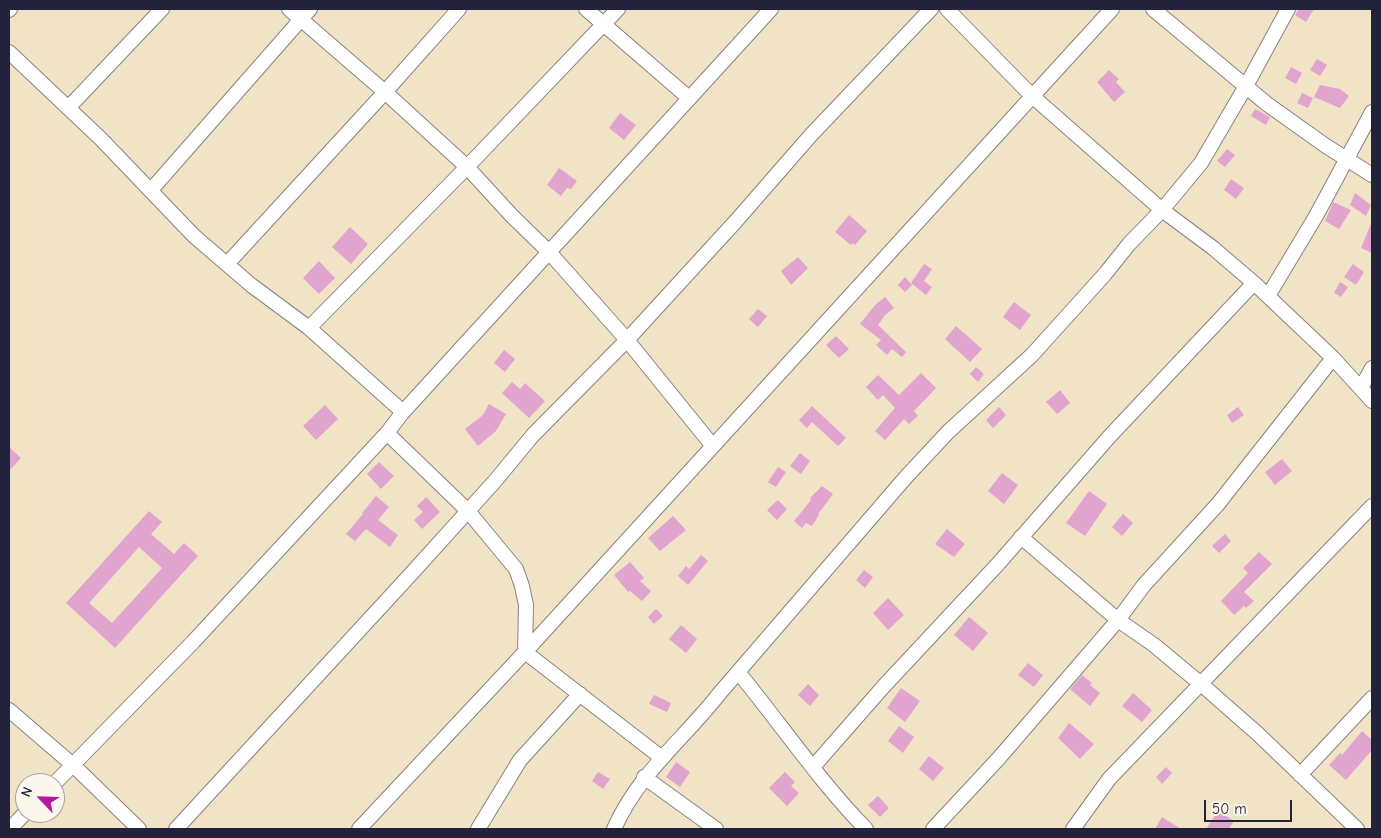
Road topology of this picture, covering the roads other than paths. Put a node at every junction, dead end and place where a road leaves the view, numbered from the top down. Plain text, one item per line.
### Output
1 (162, 9) edge
2 (289, 9) edge
3 (460, 9) edge
4 (586, 9) edge
5 (618, 9) edge
6 (771, 9) edge
7 (931, 9) edge
8 (947, 9) edge
9 (1112, 9) edge
10 (1153, 9) edge
11 (1288, 9) edge
12 (305, 14) edge
13 (603, 25) junction
14 (9, 52) edge
15 (1246, 86) junction
16 (385, 92) junction
17 (1031, 95) junction
18 (689, 98) junction
19 (68, 108) junction
20 (1372, 112) edge
21 (1346, 159) junction
22 (467, 168) junction
23 (1372, 175) edge
24 (151, 190) junction
25 (1162, 210) junction
26 (549, 252) junction
27 (227, 264) junction
28 (1254, 283) junction
29 (1268, 296) junction
30 (309, 328) junction
31 (627, 340) junction
32 (1333, 358) junction
33 (1372, 368) edge
34 (1361, 388) junction
35 (1372, 401) edge
36 (403, 412) junction
37 (387, 433) junction
38 (712, 445) junction
39 (1372, 506) edge
40 (468, 511) junction
41 (1021, 538) junction
42 (1118, 620) junction
43 (525, 652) junction
44 (738, 672) junction
45 (1201, 684) junction
46 (580, 694) junction
47 (1372, 698) edge
48 (9, 710) edge
49 (662, 758) junction
50 (73, 765) junction
51 (813, 767) junction
52 (65, 773) edge
53 (1300, 775) junction
54 (644, 777) junction
55 (139, 829) edge
56 (176, 829) edge
57 (359, 829) edge
58 (478, 829) edge
59 (614, 829) edge
60 (716, 829) edge
61 (866, 829) edge
62 (933, 829) edge
63 (1073, 829) edge
64 (1357, 829) edge

1 - 19 street
2 - 12 street
3 - 16 street
4 - 13 street
5 - 13 street
6 - 18 street
7 - 31 street
8 - 17 street
9 - 17 street
10 - 15 street
11 - 15 street
12 - 16 street
12 - 24 street
13 - 18 street
13 - 22 street
14 - 19 street
15 - 21 street
15 - 25 street
16 - 22 street
16 - 27 street
17 - 25 street
17 - 38 street
18 - 26 street
19 - 24 street
20 - 21 street
21 - 23 street
21 - 29 street
22 - 26 street
22 - 30 street
24 - 27 street
25 - 28 street
25 - 44 street
26 - 31 street
26 - 36 street
27 - 30 street
28 - 29 street
28 - 41 street
29 - 32 street
30 - 36 street
31 - 38 street
31 - 40 street
32 - 34 street
32 - 42 street
33 - 34 street
34 - 35 street
36 - 37 street
37 - 40 street
37 - 50 street
38 - 43 street
39 - 45 street
40 - 43 street
40 - 56 street
41 - 42 street
41 - 51 street
42 - 45 street
42 - 62 street
43 - 46 street
43 - 57 street
44 - 49 street
44 - 51 street
45 - 53 street
45 - 63 street
46 - 49 street
46 - 58 street
47 - 53 street
48 - 50 street
49 - 54 street
50 - 52 street
50 - 55 street
51 - 61 street
53 - 64 street
54 - 59 street
54 - 60 street

